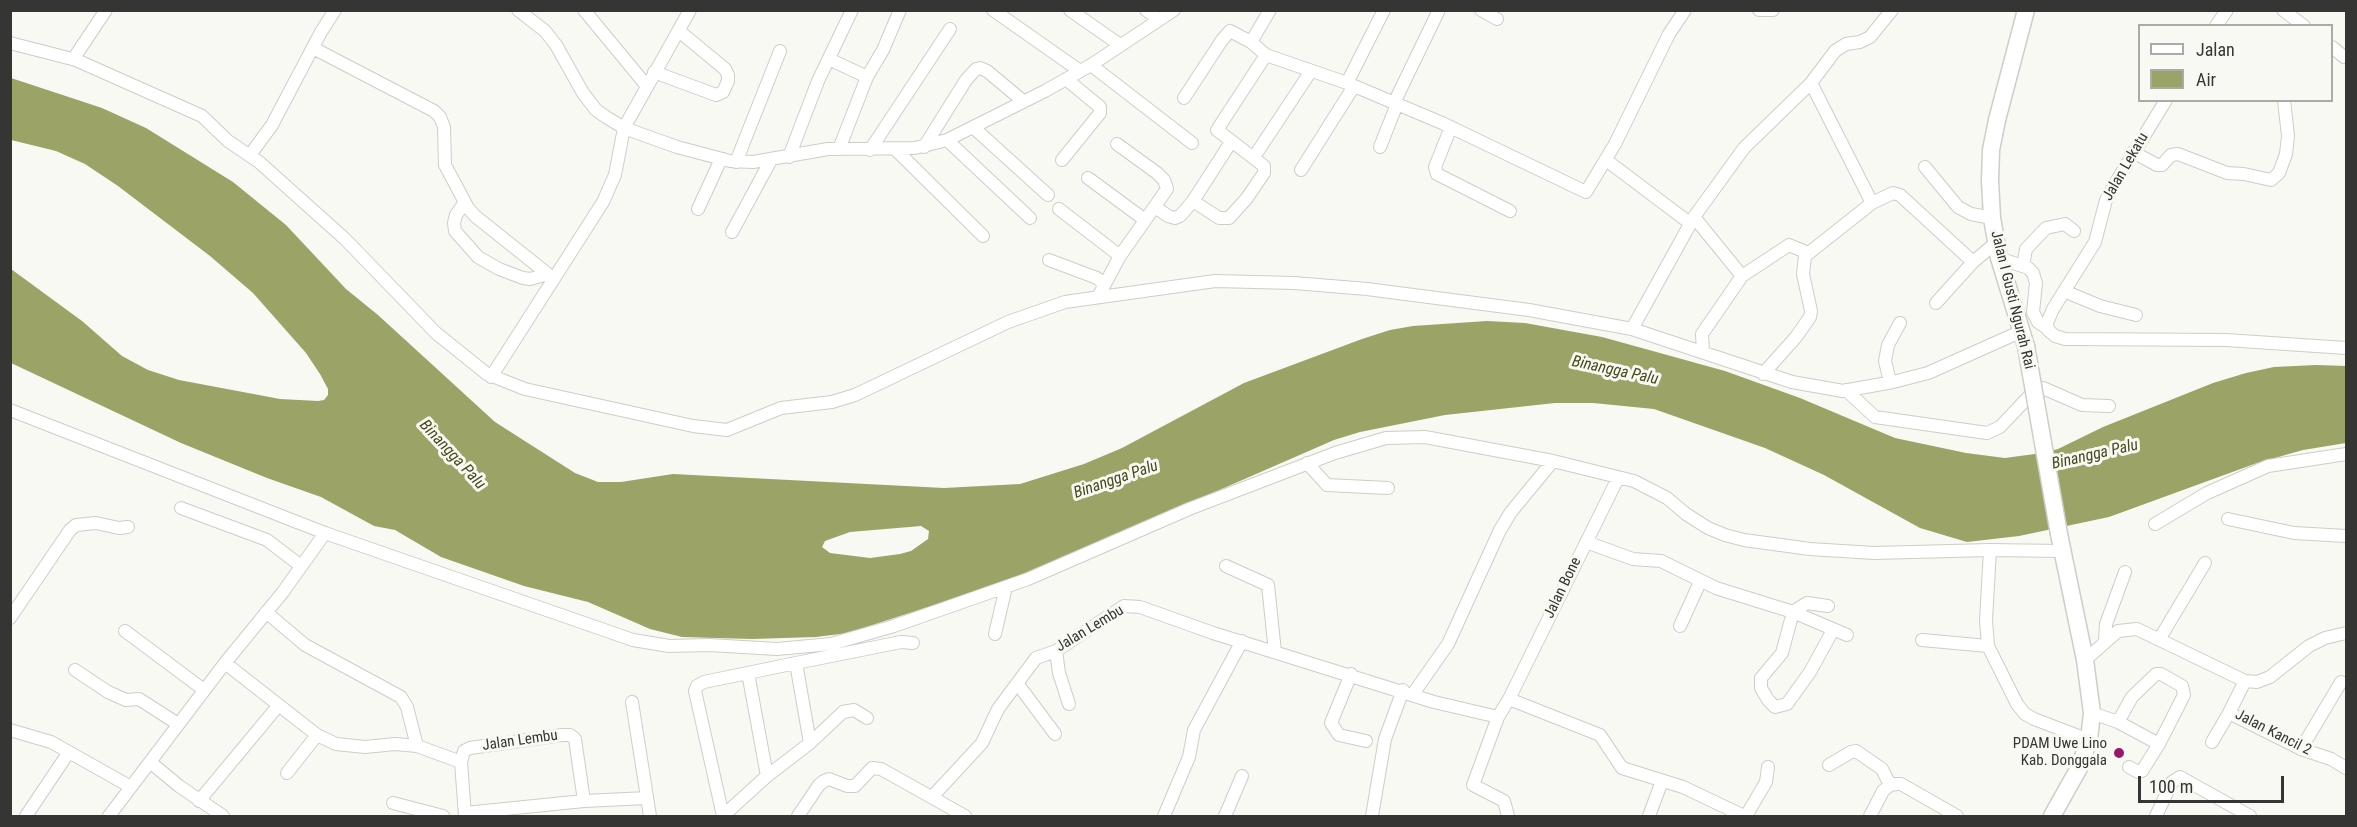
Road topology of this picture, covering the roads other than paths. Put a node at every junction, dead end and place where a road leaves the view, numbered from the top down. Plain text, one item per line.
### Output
1 (106, 10) edge
2 (335, 10) edge
3 (518, 10) edge
4 (584, 10) edge
5 (690, 10) edge
6 (852, 10) edge
7 (900, 10) edge
8 (993, 10) edge
9 (1070, 10) edge
10 (1146, 10) edge
11 (1174, 10) edge
12 (1270, 10) edge
13 (1384, 10) edge
14 (1439, 10) edge
15 (1481, 10) edge
16 (1685, 10) edge
17 (1759, 10) edge
18 (1773, 10) edge
19 (1892, 10) edge
20 (2026, 10) edge
21 (2227, 10) edge
22 (2283, 10) edge
23 (1497, 19) dead end
24 (1159, 20) junction
25 (2217, 24) edge
26 (2301, 24) edge
27 (950, 29) dead end
28 (679, 31) junction
29 (1251, 42) junction
30 (10, 44) edge
31 (1120, 45) junction
32 (313, 48) junction
33 (2333, 49) edge
34 (780, 51) dead end
35 (1266, 56) junction
36 (2344, 57) dead end
37 (829, 59) junction
38 (76, 60) junction
39 (1085, 68) junction
40 (1311, 71) junction
41 (654, 72) junction
42 (867, 77) junction
43 (1066, 79) junction
44 (1811, 83) junction
45 (646, 85) junction
46 (1351, 85) junction
47 (1184, 98) dead end
48 (1023, 101) junction
49 (2165, 102) edge
50 (2284, 102) edge
51 (1395, 104) junction
52 (624, 128) junction
53 (974, 128) junction
54 (1451, 128) junction
55 (947, 140) junction
56 (1231, 142) junction
57 (1192, 143) dead end
58 (1118, 144) dead end
59 (924, 147) junction
60 (1380, 147) dead end
61 (839, 148) junction
62 (895, 149) junction
63 (870, 150) junction
64 (2133, 152) junction
65 (250, 155) junction
66 (789, 157) junction
67 (1254, 157) junction
68 (721, 159) junction
69 (771, 160) junction
70 (1062, 160) dead end
71 (1606, 160) junction
72 (736, 162) junction
73 (1925, 167) dead end
74 (1301, 170) dead end
75 (1088, 178) dead end
76 (1048, 195) dead end
77 (1193, 201) junction
78 (465, 202) junction
79 (1872, 203) junction
80 (1155, 207) junction
81 (698, 208) dead end
82 (1059, 209) dead end
83 (1510, 211) dead end
84 (1030, 218) dead end
85 (1992, 218) junction
86 (1145, 220) junction
87 (1692, 221) junction
88 (2074, 231) dead end
89 (732, 232) dead end
90 (983, 236) dead end
91 (1998, 250) junction
92 (1808, 253) junction
93 (1120, 256) junction
94 (1049, 260) dead end
95 (1973, 262) junction
96 (2023, 267) junction
97 (1742, 276) junction
98 (551, 277) junction
99 (1104, 284) junction
100 (2064, 291) junction
101 (1098, 297) junction
102 (1936, 303) dead end
103 (2136, 315) dead end
104 (1899, 323) dead end
105 (2047, 328) junction
106 (1632, 329) junction
107 (2024, 338) junction
108 (2346, 348) edge
109 (1703, 352) junction
110 (1763, 374) junction
111 (491, 377) junction
112 (1890, 382) junction
113 (1846, 390) junction
114 (2109, 406) dead end
115 (10, 410) edge
116 (2346, 454) edge
117 (1553, 461) junction
118 (1307, 463) junction
119 (1618, 478) junction
120 (1388, 488) dead end
121 (181, 508) dead end
122 (2228, 519) dead end
123 (2155, 524) dead end
124 (128, 527) dead end
125 (325, 534) junction
126 (2346, 536) edge
127 (1586, 542) junction
128 (2060, 542) junction
129 (1990, 550) junction
130 (2205, 563) dead end
131 (301, 566) junction
132 (1226, 566) dead end
133 (2125, 572) dead end
134 (1700, 582) junction
135 (1006, 587) junction
136 (1828, 606) dead end
137 (267, 612) junction
138 (1793, 612) junction
139 (10, 618) edge
140 (1680, 626) dead end
141 (1833, 630) junction
142 (125, 631) dead end
143 (2346, 633) edge
144 (995, 634) dead end
145 (1847, 635) dead end
146 (2160, 639) junction
147 (1922, 640) dead end
148 (2105, 640) junction
149 (1242, 641) junction
150 (913, 642) dead end
151 (1988, 646) junction
152 (1056, 651) junction
153 (1275, 652) junction
154 (2085, 660) junction
155 (225, 663) junction
156 (796, 663) junction
157 (75, 670) dead end
158 (748, 673) junction
159 (1351, 674) junction
160 (2245, 681) junction
161 (2342, 682) dead end
162 (1017, 683) junction
163 (204, 690) junction
164 (1408, 692) junction
165 (1509, 699) junction
166 (632, 702) dead end
167 (1069, 704) dead end
168 (278, 706) junction
169 (2092, 712) junction
170 (2229, 713) junction
171 (1498, 717) junction
172 (867, 718) dead end
173 (2118, 722) junction
174 (178, 724) junction
175 (10, 730) edge
176 (317, 735) junction
177 (1055, 735) dead end
178 (2089, 740) junction
179 (1366, 741) dead end
180 (2212, 742) dead end
181 (810, 744) junction
182 (2159, 744) junction
183 (417, 746) junction
184 (2301, 749) junction
185 (69, 752) junction
186 (150, 762) junction
187 (461, 762) junction
188 (1829, 765) dead end
189 (1768, 767) dead end
190 (2128, 767) dead end
191 (2346, 768) edge
192 (287, 773) dead end
193 (767, 776) junction
194 (1242, 777) dead end
195 (1662, 781) junction
196 (1890, 785) junction
197 (131, 787) junction
198 (932, 797) junction
199 (647, 798) junction
200 (199, 801) junction
201 (584, 801) junction
202 (393, 803) dead end
203 (2231, 812) edge
204 (465, 815) edge
205 (723, 815) edge
206 (26, 816) edge
207 (109, 816) edge
208 (223, 816) edge
209 (437, 816) edge
210 (650, 816) edge
211 (798, 816) edge
212 (965, 816) edge
213 (1164, 816) edge
214 (1225, 816) edge
215 (1372, 816) edge
216 (1508, 816) edge
217 (1649, 816) edge
218 (1745, 816) edge
219 (1870, 816) edge
220 (1957, 816) edge
221 (2052, 816) edge
222 (2156, 816) edge
223 (2250, 816) edge

1 - 38 street
2 - 32 street
3 - 52 street
4 - 45 street
5 - 28 street
6 - 37 street
7 - 42 street
8 - 39 street
9 - 31 street
10 - 24 street
11 - 24 street
12 - 29 street
13 - 46 street
14 - 51 street
15 - 23 street
16 - 71 street
17 - 18 street
19 - 44 street
20 - 85 main road, Jalan I Gusti Ngurah Rai
21 - 25 street
22 - 26 street
24 - 31 street
27 - 63 street
28 - 41 street
28 - 41 street
29 - 35 street
29 - 47 street
30 - 38 street
31 - 39 street
32 - 65 street
32 - 78 street
33 - 36 street
34 - 72 street
35 - 40 street
35 - 56 street
37 - 42 street
37 - 66 street
38 - 65 street
39 - 43 street
39 - 57 street
40 - 46 street
40 - 67 street
41 - 45 street
42 - 61 street
43 - 48 street
43 - 70 street
44 - 79 street
44 - 87 street
45 - 52 street
46 - 51 street
46 - 74 street
48 - 53 street
48 - 59 street
49 - 64 street, Jalan Lekatu
50 - 64 street
51 - 54 street
51 - 60 street
52 - 68 street
52 - 98 street
53 - 55 street
53 - 76 street
54 - 71 street
54 - 83 street
55 - 59 street
55 - 84 street
56 - 67 street
56 - 77 street
58 - 80 street
59 - 62 street
61 - 63 street
61 - 66 street
62 - 63 street
62 - 90 street
64 - 100 street, Jalan Lekatu
65 - 111 street
66 - 69 street
67 - 77 street
68 - 72 street
68 - 81 street
69 - 72 street
69 - 89 street
71 - 87 street
73 - 85 street
75 - 86 street
77 - 80 street
78 - 98 street
78 - 98 street
79 - 92 street
79 - 95 street
80 - 86 street
82 - 93 street
85 - 91 main road, Jalan I Gusti Ngurah Rai
86 - 93 street
87 - 97 street
87 - 106 street
88 - 96 street
91 - 95 street
91 - 96 street
91 - 107 main road, Jalan I Gusti Ngurah Rai
92 - 97 street
92 - 110 street
93 - 99 street
94 - 99 street
95 - 102 street
96 - 105 street
97 - 109 street
98 - 111 street
99 - 101 street
100 - 103 street
100 - 105 street, Jalan Lekatu
101 - 106 street
101 - 111 street
104 - 112 street
105 - 108 street
106 - 109 street
107 - 112 street
107 - 128 main road, Jalan I Gusti Ngurah Rai, bridge
109 - 110 street
110 - 113 street
112 - 113 street
113 - 114 street
115 - 125 street
116 - 123 street
117 - 118 street
117 - 119 street
117 - 164 street
118 - 120 street
118 - 135 street
119 - 127 street, Jalan Bone
119 - 129 street
121 - 131 street
122 - 126 street
124 - 139 street
125 - 131 street
125 - 135 street
127 - 134 street
127 - 165 street, Jalan Bone
128 - 129 street
128 - 154 main road, Jalan I Gusti Ngurah Rai
129 - 151 street
130 - 146 street
131 - 137 street
132 - 153 street
133 - 148 street
134 - 138 street
134 - 140 street
135 - 144 street
136 - 138 street
137 - 155 street
137 - 183 street
138 - 141 street
138 - 141 street
141 - 145 street
142 - 163 street
143 - 160 street
146 - 148 street
146 - 160 street
147 - 151 street
148 - 154 street
149 - 152 street, Jalan Lembu
149 - 153 street, Jalan Lembu
149 - 213 street
150 - 156 street
151 - 178 street
152 - 162 street, Jalan Lembu
152 - 167 street
153 - 159 street, Jalan Lembu
154 - 169 main road, Jalan I Gusti Ngurah Rai
155 - 163 street
155 - 168 street
156 - 158 street
156 - 181 street
157 - 174 street
158 - 193 street
158 - 205 street
159 - 164 street, Jalan Lembu
159 - 179 street
160 - 170 street, Jalan Kancil 2
161 - 184 street
162 - 177 street
162 - 198 street, Jalan Lembu
163 - 174 street
164 - 171 street
164 - 215 street
165 - 171 street, Jalan Bone
165 - 195 street
166 - 199 street
168 - 176 street
168 - 200 street
169 - 173 street
169 - 178 main road, Jalan I Gusti Ngurah Rai
170 - 180 street
170 - 184 street, Jalan Kancil 2
171 - 216 street, Jalan Bone
172 - 181 street
173 - 182 street
173 - 182 street
174 - 186 street
175 - 185 street
176 - 183 street
176 - 192 street
178 - 221 main road, Jalan I Gusti Ngurah Rai
181 - 193 street
182 - 190 street
183 - 187 street
184 - 191 street, Jalan Kancil 2
185 - 197 street
185 - 206 street
186 - 197 street
186 - 200 street
187 - 201 street, Jalan Lembu
187 - 204 street
188 - 196 street
189 - 218 street
193 - 205 street
194 - 214 street
195 - 217 street
195 - 218 street
196 - 219 street
196 - 220 street
197 - 207 street
198 - 211 street
198 - 212 street
199 - 201 street
199 - 210 street
200 - 208 street
201 - 204 street
202 - 209 street
203 - 222 street
203 - 223 street

